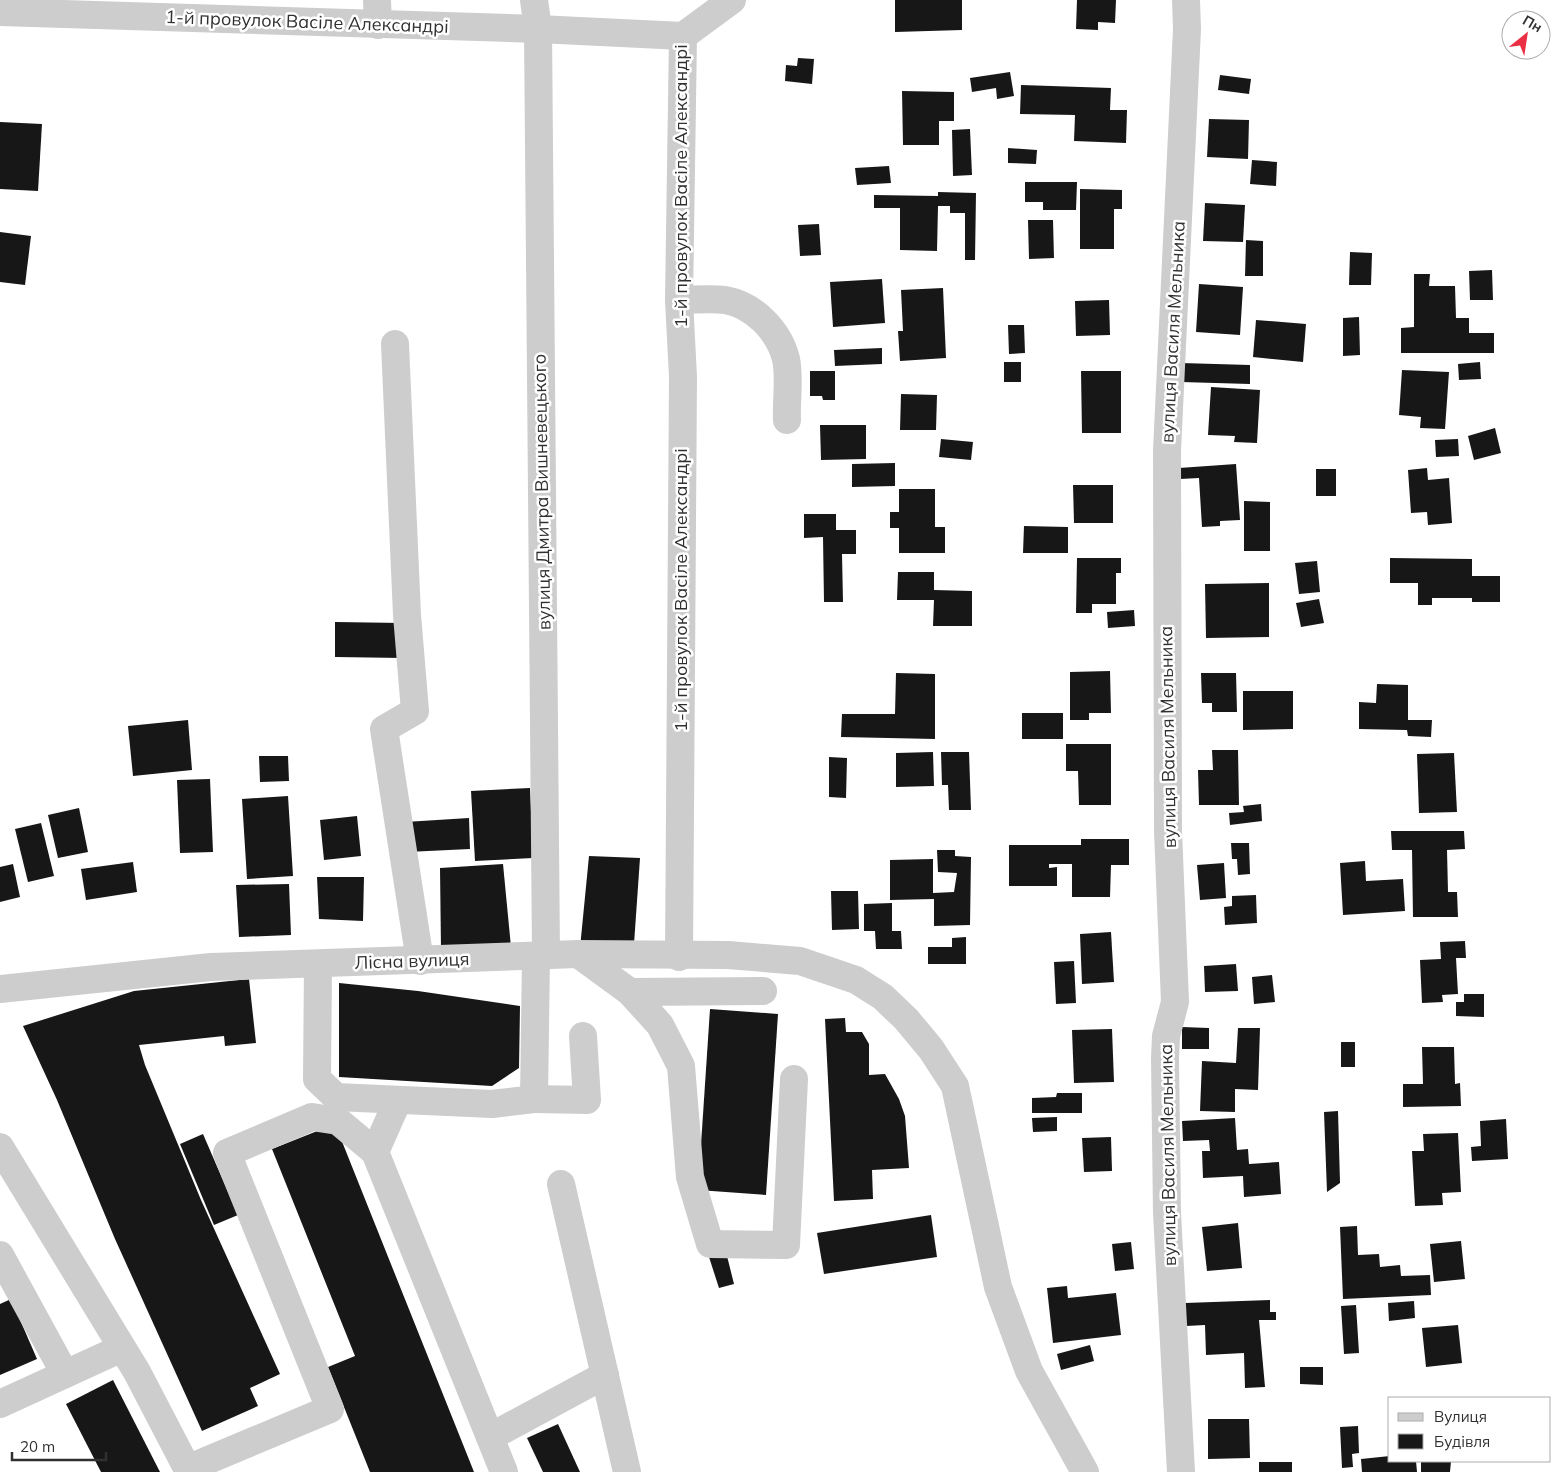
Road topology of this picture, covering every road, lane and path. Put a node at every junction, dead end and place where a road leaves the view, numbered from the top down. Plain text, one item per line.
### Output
1 (534, 0) edge
2 (732, 0) edge
3 (1186, 0) edge
4 (0, 12) edge
5 (378, 12) edge
6 (538, 28) junction
7 (683, 36) junction
8 (679, 300) junction
9 (395, 344) dead end
10 (787, 420) dead end
11 (578, 954) junction
12 (679, 956) junction
13 (542, 957) junction
14 (420, 961) junction
15 (318, 964) junction
16 (0, 989) edge
17 (630, 992) junction
18 (763, 992) dead end
19 (583, 1036) dead end
20 (794, 1079) dead end
21 (534, 1099) junction
22 (398, 1100) junction
23 (0, 1147) edge
24 (375, 1152) junction
25 (561, 1184) dead end
26 (0, 1255) edge
27 (122, 1348) junction
28 (65, 1374) junction
29 (605, 1375) junction
30 (0, 1404) edge
31 (490, 1437) junction
32 (188, 1470) edge
33 (504, 1472) edge
34 (628, 1472) edge
35 (1085, 1472) edge
36 (1181, 1472) edge

1 - 6 street, вулиця Дмитра Вишневецького
2 - 7 street
3 - 36 street, вулиця Василя Мельника
4 - 5 street, 1-й провулок Васіле Александрі
5 - 6 street, 1-й провулок Васіле Александрі
6 - 7 street, 1-й провулок Васіле Александрі
6 - 13 street, вулиця Дмитра Вишневецького
7 - 8 street, 1-й провулок Васіле Александрі
8 - 10 street
8 - 12 street, 1-й провулок Васіле Александрі
9 - 14 street
11 - 12 street, Лісна вулиця
11 - 13 street, Лісна вулиця
11 - 17 street
12 - 35 street, Лісна вулиця
13 - 14 street, Лісна вулиця
13 - 21 street, вулиця Дмитра Вишневецького
14 - 15 street, Лісна вулиця
15 - 16 street, Лісна вулиця
15 - 22 street
17 - 18 street
17 - 20 street
19 - 21 street
21 - 22 street
22 - 24 street
23 - 27 street
24 - 31 street
24 - 32 street
25 - 29 street
26 - 28 street
27 - 28 street
27 - 32 street
28 - 30 street
29 - 31 street
29 - 34 street
31 - 33 street

